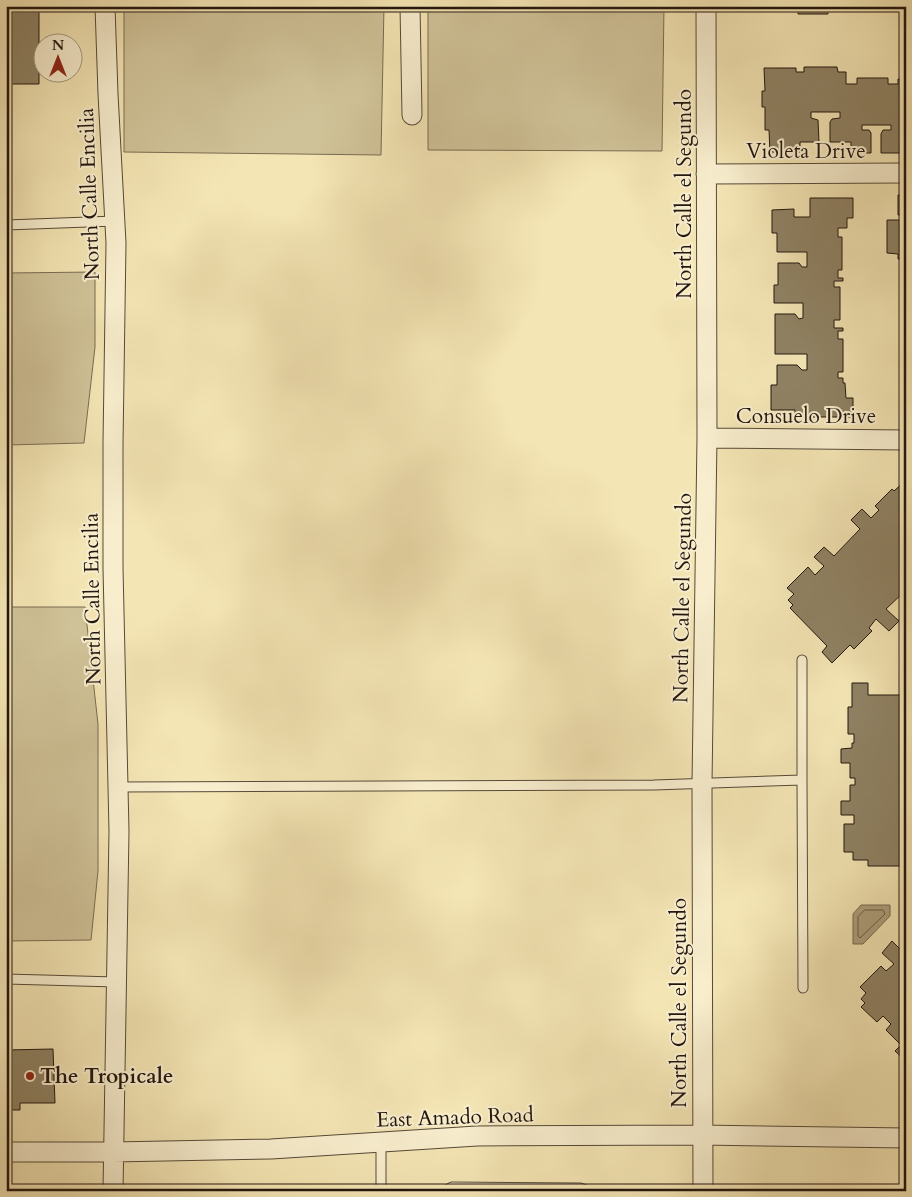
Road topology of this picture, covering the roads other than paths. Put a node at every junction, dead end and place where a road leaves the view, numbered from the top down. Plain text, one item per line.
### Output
1 (106, 6) edge
2 (410, 6) edge
3 (706, 6) edge
4 (412, 115) dead end
5 (906, 173) edge
6 (706, 174) junction
7 (115, 221) junction
8 (6, 225) edge
9 (707, 438) junction
10 (906, 440) edge
11 (802, 660) dead end
12 (802, 780) junction
13 (702, 784) junction
14 (118, 786) junction
15 (6, 979) edge
16 (116, 982) junction
17 (803, 988) dead end
18 (701, 1135) junction
19 (906, 1138) edge
20 (381, 1142) junction
21 (6, 1152) edge
22 (113, 1152) junction
23 (113, 1191) edge
24 (381, 1191) edge
25 (445, 1191) edge
26 (588, 1191) edge
27 (703, 1191) edge

1 - 7 street, North Calle Encilia
2 - 4 street
3 - 6 street, North Calle el Segundo
5 - 6 street, Violeta Drive
6 - 9 street, North Calle el Segundo
7 - 8 lane
7 - 14 street, North Calle Encilia
9 - 10 street, Consuelo Drive
9 - 13 street, North Calle el Segundo
11 - 12 lane
12 - 13 lane
12 - 17 lane
13 - 14 lane
13 - 18 street, North Calle el Segundo
14 - 16 street, North Calle Encilia
15 - 16 lane
16 - 22 street, North Calle Encilia
18 - 19 street, East Amado Road
18 - 20 street, East Amado Road
18 - 27 street, North Calle el Segundo
20 - 22 street, East Amado Road
20 - 24 lane
21 - 22 street, East Amado Road
22 - 23 street, North Calle Encilia
25 - 26 lane

